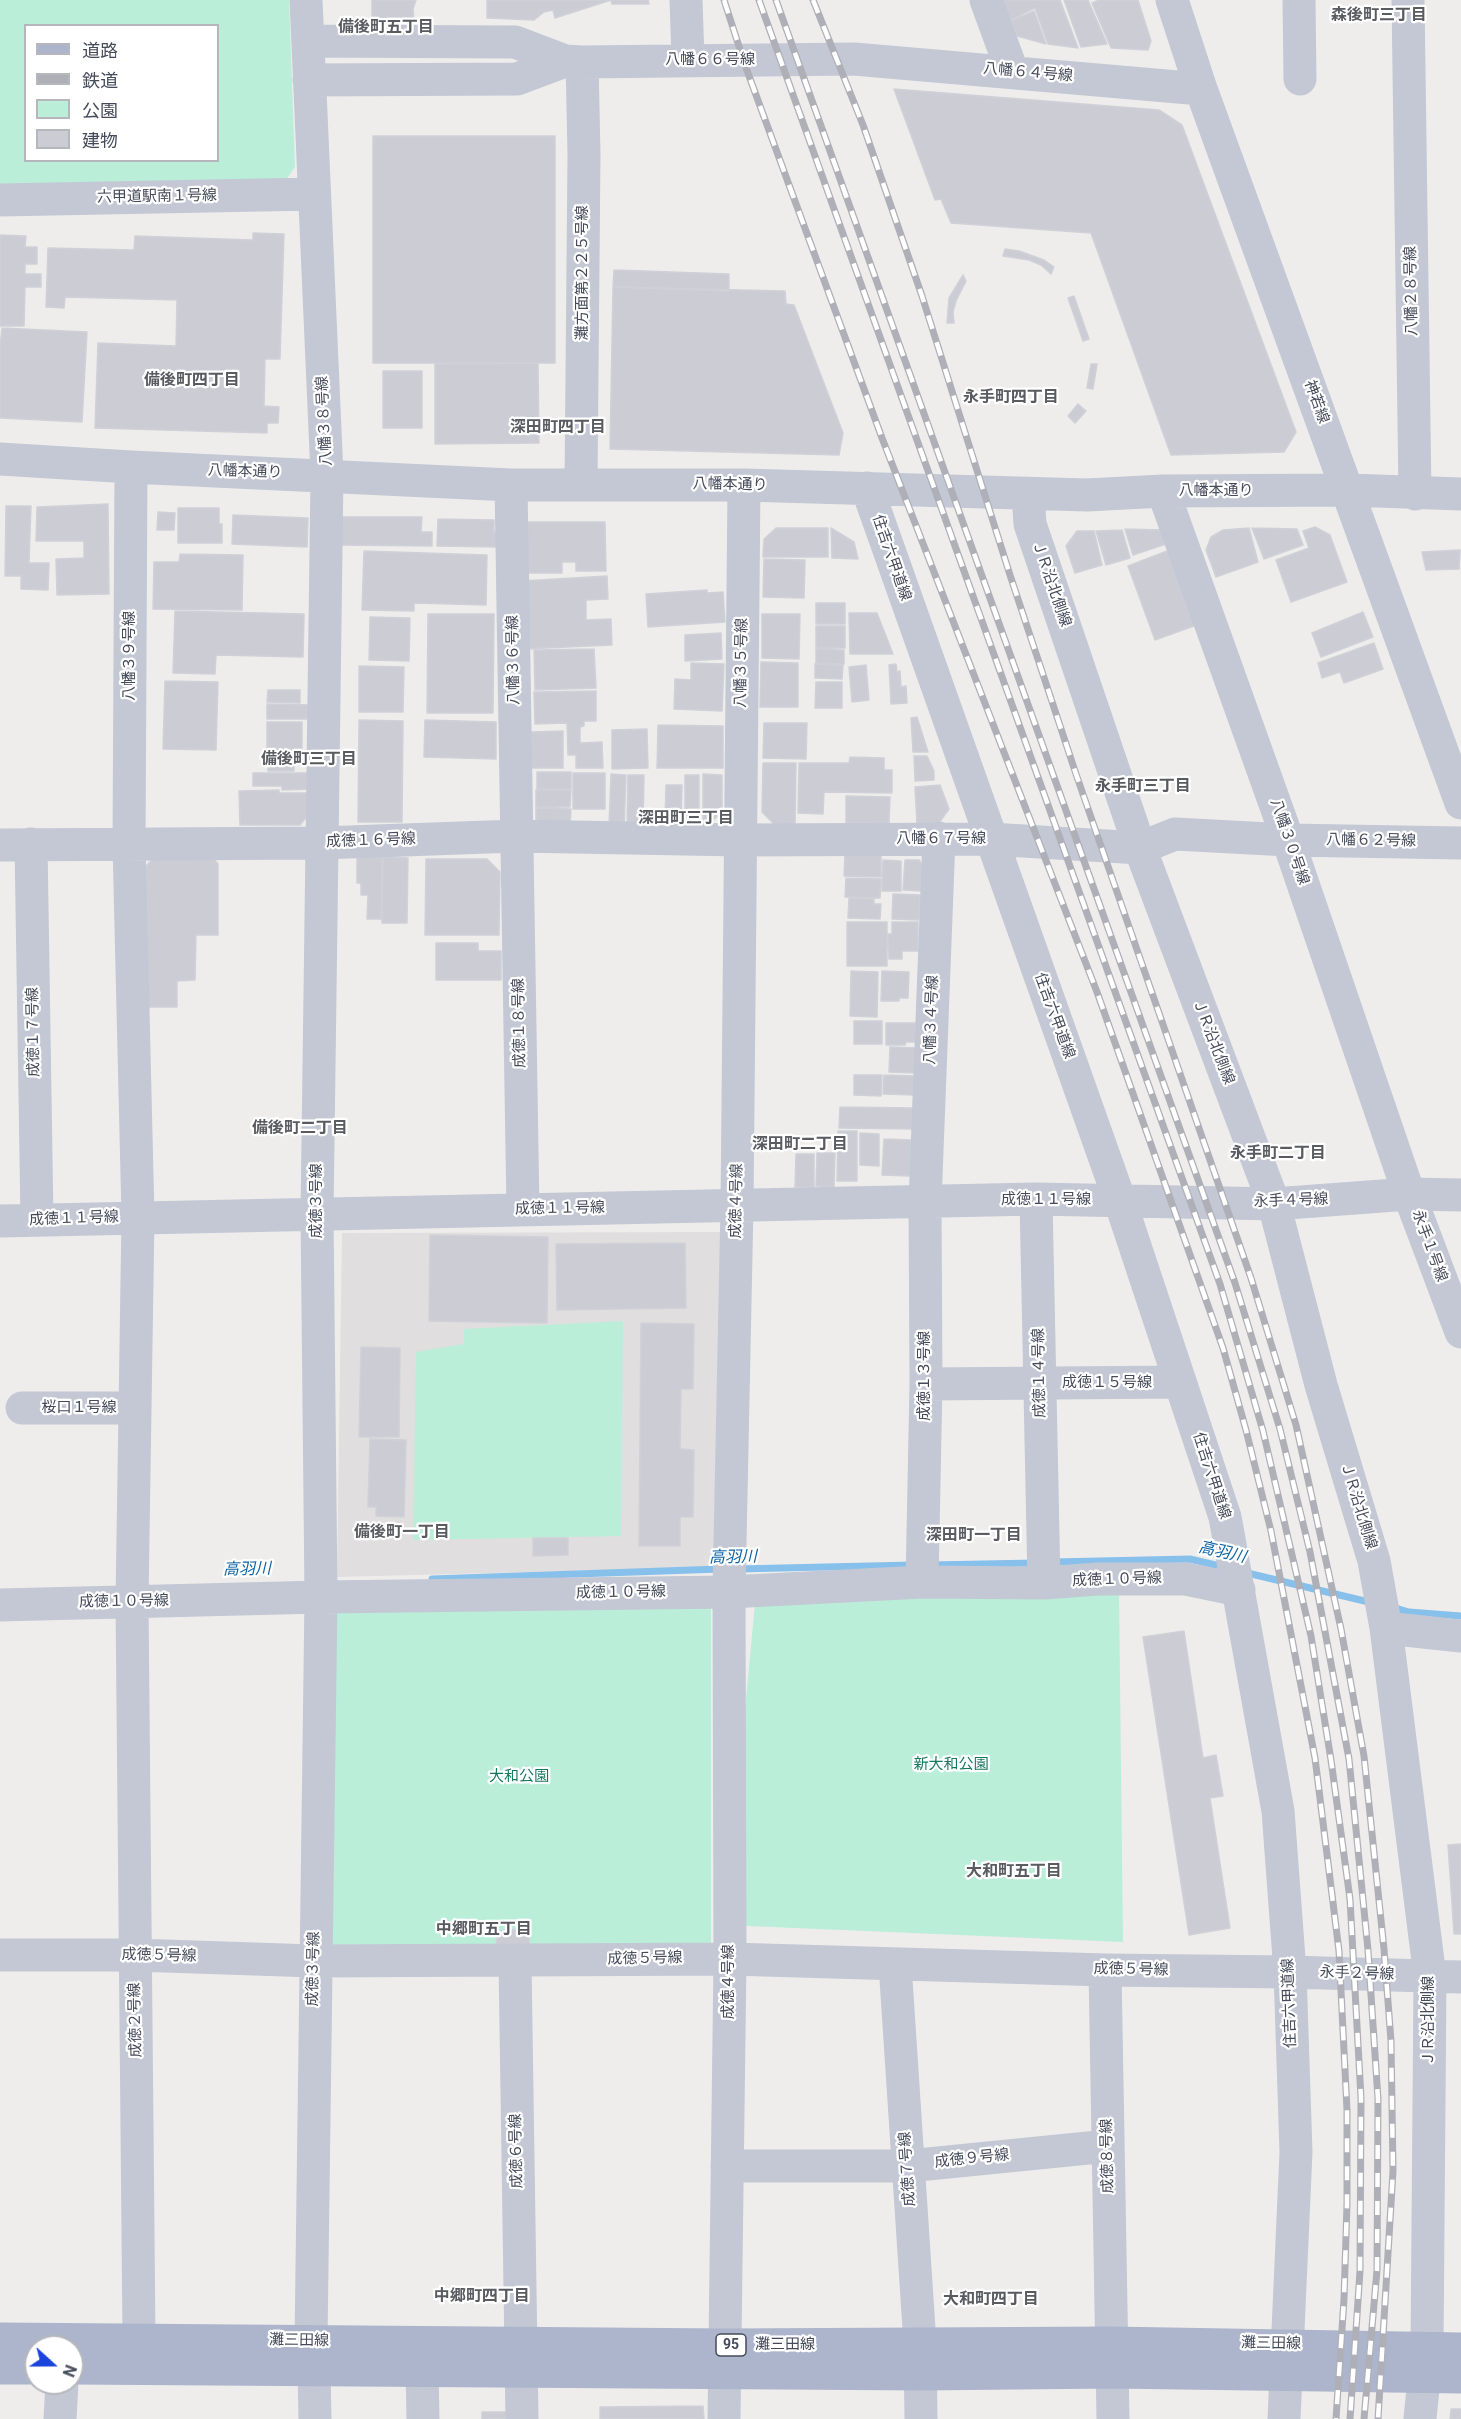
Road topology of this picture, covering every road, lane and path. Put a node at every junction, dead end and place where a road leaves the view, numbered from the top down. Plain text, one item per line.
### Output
1 (306, 0) edge
2 (686, 0) edge
3 (986, 0) edge
4 (1172, 0) edge
5 (1299, 0) edge
6 (1408, 0) edge
7 (308, 41) junction
8 (688, 59) junction
9 (854, 59) joint
10 (574, 61) junction
11 (1012, 71) junction
12 (1300, 79) dead end
13 (309, 80) junction
14 (1202, 89) junction
15 (314, 194) junction
16 (0, 200) edge
17 (0, 459) edge
18 (131, 467) junction
19 (327, 475) junction
20 (581, 484) junction
21 (512, 485) junction
22 (744, 485) junction
23 (867, 488) junction
24 (1349, 490) junction
25 (1163, 491) junction
26 (1028, 494) junction
27 (1415, 494) junction
28 (1461, 494) edge
29 (1461, 803) edge
30 (516, 836) junction
31 (939, 838) junction
32 (990, 839) junction
33 (741, 840) junction
34 (1288, 840) junction
35 (321, 843) junction
36 (1461, 843) edge
37 (129, 844) junction
38 (15, 845) edge
39 (1140, 848) junction
40 (1409, 1194) junction
41 (1461, 1195) edge
42 (1036, 1199) junction
43 (1120, 1201) junction
44 (925, 1203) junction
45 (1274, 1204) junction
46 (737, 1206) junction
47 (523, 1210) junction
48 (317, 1214) junction
49 (138, 1217) junction
50 (37, 1220) junction
51 (0, 1221) edge
52 (1461, 1332) edge
53 (1180, 1382) junction
54 (1040, 1383) junction
55 (926, 1384) junction
56 (22, 1408) dead end
57 (135, 1408) junction
58 (1044, 1568) junction
59 (922, 1571) junction
60 (730, 1578) junction
61 (320, 1583) junction
62 (1239, 1590) junction
63 (133, 1591) junction
64 (16, 1604) edge
65 (1384, 1617) junction
66 (1461, 1636) edge
67 (0, 1955) edge
68 (135, 1955) junction
69 (730, 1959) junction
70 (314, 1961) junction
71 (515, 1961) junction
72 (895, 1964) junction
73 (1105, 1970) junction
74 (1290, 1972) junction
75 (1445, 1977) edge
76 (1108, 2146) junction
77 (728, 2166) junction
78 (908, 2166) junction
79 (139, 2338) junction
80 (0, 2339) edge
81 (1461, 2349) edge
82 (312, 2355) junction
83 (520, 2356) junction
84 (1112, 2357) junction
85 (724, 2359) junction
86 (921, 2359) junction
87 (1287, 2360) junction
88 (1426, 2363) junction
89 (84, 2367) edge
90 (0, 2368) edge
91 (24, 2368) edge
92 (422, 2369) junction
93 (1461, 2377) edge
94 (61, 2395) edge
95 (60, 2419) edge
96 (315, 2419) edge
97 (423, 2419) edge
98 (522, 2419) edge
99 (724, 2419) edge
100 (921, 2419) edge
101 (1113, 2419) edge
102 (1284, 2419) edge
103 (1420, 2419) edge

1 - 7 street, 八幡３８号線
2 - 8 street
3 - 11 street
4 - 14 street, 神若線
5 - 12 street
6 - 27 street, 八幡２８号線
7 - 10 street, 八幡６６号線
7 - 13 street, 八幡３８号線
8 - 9 street, 八幡６６号線
8 - 10 street, 八幡６６号線
9 - 11 street, 八幡６４号線
10 - 13 street, 八幡６６号線
10 - 20 street, 灘方面第２２５号線
11 - 14 street, 八幡６４号線
13 - 15 street, 八幡３８号線
14 - 24 street, 神若線
15 - 16 street, 六甲道駅南１号線
15 - 19 street, 八幡３８号線
17 - 18 street, 八幡本通り
18 - 19 street, 八幡本通り
18 - 37 street, 八幡３９号線
19 - 21 street, 八幡本通り
19 - 35 street, 八幡３８号線
20 - 21 street, 八幡本通り
20 - 22 street, 八幡本通り
21 - 30 street, 八幡３６号線
22 - 23 street, 八幡本通り
22 - 33 street, 八幡３５号線
23 - 26 street, 八幡本通り
23 - 32 street, 住吉六甲道線
24 - 25 street, 八幡本通り
24 - 27 street, 八幡本通り
24 - 29 street, 神若線
25 - 26 street, 八幡本通り
25 - 34 street, 八幡３０号線
26 - 39 street, ＪＲ沿北側線
27 - 28 street, 八幡本通り
30 - 33 street, 成徳１６号線
30 - 35 street, 成徳１６号線
30 - 47 street, 成徳１８号線
31 - 32 street, 八幡６７号線
31 - 33 street, 八幡６７号線
31 - 44 street, 八幡３４号線
32 - 39 street, 八幡６７号線
32 - 43 street, 住吉六甲道線
33 - 46 street, 成徳４号線
34 - 36 street, 八幡６２号線
34 - 39 street, 八幡６２号線
34 - 40 street, 八幡３０号線
35 - 37 street, 成徳１６号線
35 - 48 street, 成徳３号線
37 - 38 street, 成徳１６号線
37 - 49 street, 八幡３９号線
38 - 50 street, 成徳１７号線
39 - 45 street, ＪＲ沿北側線
40 - 41 street, 永手４号線
40 - 45 street, 永手４号線
40 - 52 street, 永手１号線
42 - 43 street, 成徳１１号線
42 - 44 street, 成徳１１号線
42 - 54 street, 成徳１４号線
43 - 45 street, 永手４号線
43 - 53 street, 住吉六甲道線
44 - 46 street, 成徳１１号線
44 - 55 street, 成徳１３号線
45 - 65 street, ＪＲ沿北側線
46 - 47 street, 成徳１１号線
46 - 60 street, 成徳４号線
47 - 48 street, 成徳１１号線
48 - 49 street, 成徳１１号線
48 - 61 street, 成徳３号線
49 - 50 street, 成徳１１号線
49 - 57 street, 成徳２号線
50 - 51 street, 成徳１１号線
53 - 54 street, 成徳１５号線
53 - 62 street, 住吉六甲道線
54 - 55 street, 成徳１５号線
54 - 58 street, 成徳１４号線
55 - 59 street, 成徳１３号線
56 - 57 street, 桜口１号線
57 - 63 street, 成徳２号線
58 - 59 street, 成徳１０号線
58 - 62 street, 成徳１０号線
59 - 60 street, 成徳１０号線
60 - 61 street, 成徳１０号線
60 - 69 street, 成徳４号線
61 - 63 street, 成徳１０号線
61 - 70 street, 成徳３号線
62 - 74 street, 住吉六甲道線
63 - 64 street, 成徳１０号線
63 - 68 street, 成徳２号線
65 - 66 street
65 - 75 street, ＪＲ沿北側線
67 - 68 street, 成徳５号線
68 - 70 street, 成徳５号線
68 - 79 street, 成徳２号線
69 - 71 street, 成徳５号線
69 - 72 street, 成徳５号線
69 - 77 street, 成徳４号線
70 - 71 street, 成徳５号線
70 - 82 street, 成徳３号線
71 - 83 street, 成徳６号線
72 - 73 street, 成徳５号線
72 - 78 street, 成徳７号線
73 - 74 street, 成徳５号線
73 - 76 street, 成徳８号線
74 - 75 street, 永手２号線
74 - 87 street, 住吉六甲道線
75 - 88 street, ＪＲ沿北側線
76 - 78 street, 成徳９号線
76 - 84 street, 成徳８号線
77 - 78 street, 成徳９号線
77 - 85 street, 成徳４号線
78 - 86 street, 成徳７号線
79 - 80 main road, 灘三田線 / 95
79 - 82 main road, 灘三田線 / 95
81 - 88 main road, 灘三田線 / 95
82 - 83 main road, 灘三田線 / 95
82 - 89 main road, 灘三田線 / 95
82 - 92 main road, 灘三田線 / 95
82 - 96 street, 成徳３号線
83 - 85 main road, 灘三田線 / 95
83 - 92 main road, 灘三田線 / 95
83 - 98 street, 成徳６号線
84 - 86 main road, 灘三田線 / 95
84 - 87 main road, 灘三田線 / 95
84 - 101 street, 成徳８号線
85 - 86 main road, 灘三田線 / 95
85 - 99 street, 成徳４号線
86 - 100 street, 成徳７号線
87 - 88 main road, 灘三田線 / 95
87 - 102 street, 住吉六甲道線
88 - 93 main road, 灘三田線 / 95
88 - 103 street, ＪＲ沿北側線
90 - 91 main road
92 - 97 street
94 - 95 street

